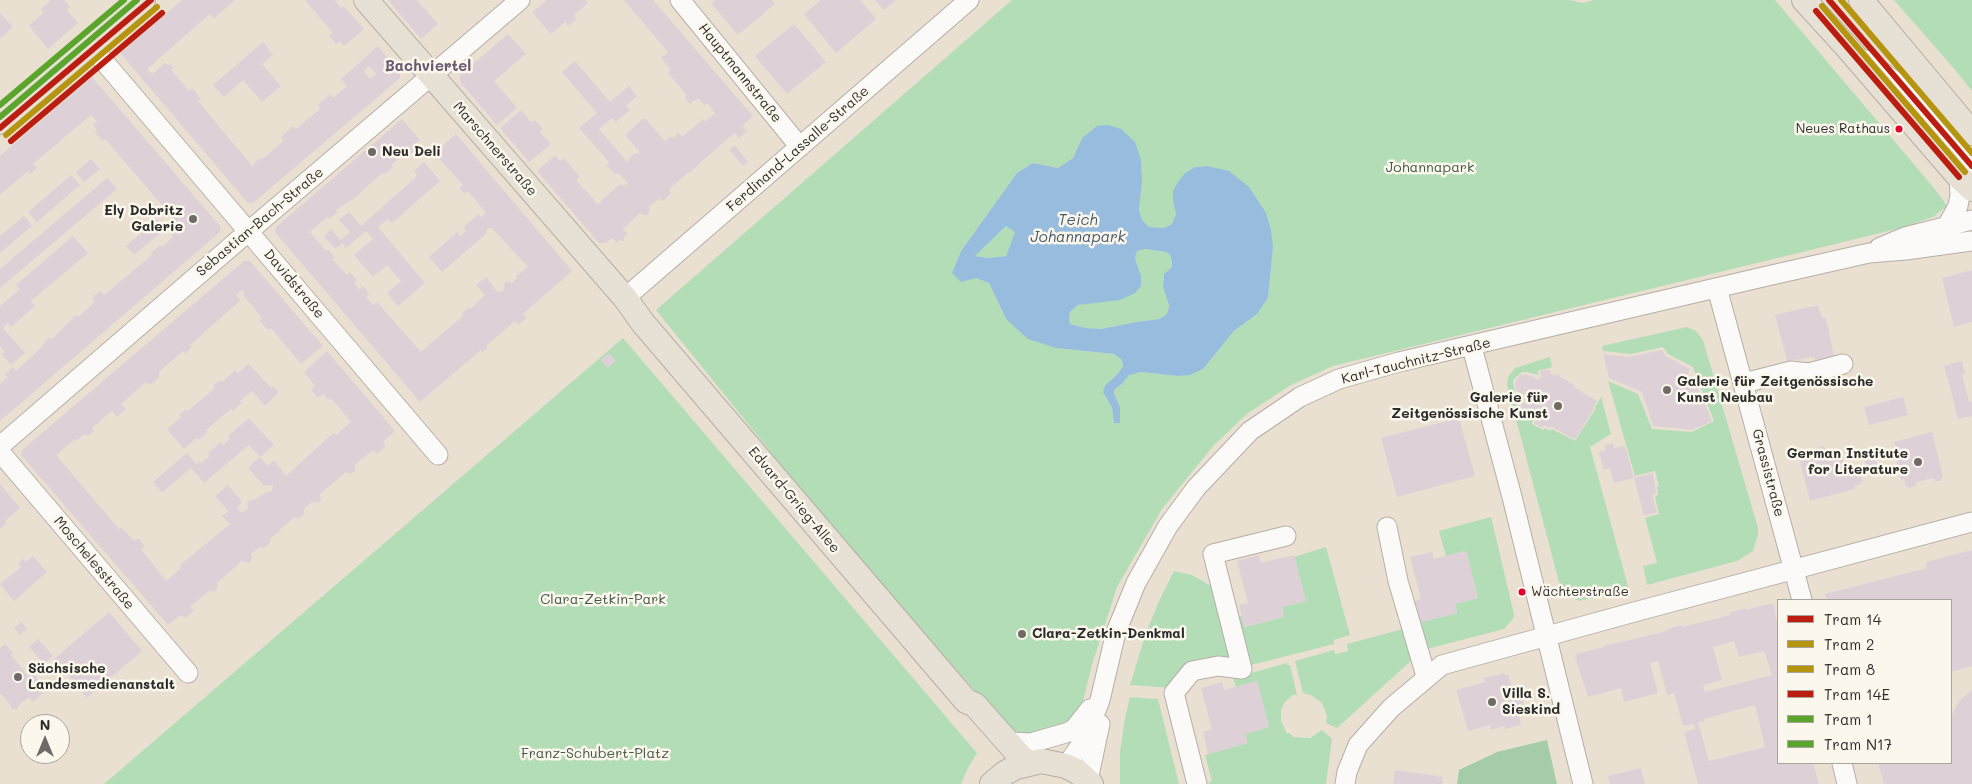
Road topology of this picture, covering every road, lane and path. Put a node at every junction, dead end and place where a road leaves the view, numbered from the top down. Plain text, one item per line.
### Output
1 (143, 0) edge
2 (366, 0) edge
3 (520, 0) edge
4 (969, 0) edge
5 (1804, 0) edge
6 (1861, 0) edge
7 (691, 4) edge
8 (1882, 26) junction
9 (90, 45) junction
10 (432, 76) junction
11 (0, 122) edge
12 (1972, 133) edge
13 (800, 147) junction
14 (1972, 156) edge
15 (1968, 177) edge
16 (1972, 220) edge
17 (1947, 226) junction
18 (249, 231) junction
19 (1972, 241) edge
20 (1869, 253) junction
21 (1718, 288) junction
22 (625, 298) junction
23 (1472, 347) junction
24 (1843, 364) dead end
25 (1744, 383) junction
26 (0, 446) edge
27 (0, 452) edge
28 (438, 455) dead end
29 (1965, 524) edge
30 (1387, 528) dead end
31 (1286, 536) dead end
32 (1795, 569) junction
33 (1802, 599) edge
34 (1547, 636) junction
35 (188, 673) dead end
36 (1426, 676) junction
37 (1100, 700) junction
38 (966, 701) junction
39 (1009, 742) junction
40 (1028, 763) junction
41 (1842, 764) edge
42 (1066, 766) junction
43 (997, 780) edge
44 (1089, 782) edge
45 (1197, 784) edge
46 (1345, 784) edge
47 (1583, 784) edge
48 (1847, 784) edge

1 - 9 main road
2 - 10 main road, Marschnerstraße
3 - 10 street, Sebastian-Bach-Straße
4 - 13 street, Ferdinand-Lassalle-Straße
5 - 15 main road
6 - 8 main road
7 - 13 street, Hauptmannstraße
8 - 12 main road
8 - 14 street
9 - 11 main road
9 - 18 street, Davidstraße
10 - 18 street, Sebastian-Bach-Straße
10 - 22 main road, Marschnerstraße
13 - 22 street, Ferdinand-Lassalle-Straße
15 - 17 street
16 - 17 street, Karl-Tauchnitz-Straße
17 - 20 street, Karl-Tauchnitz-Straße
18 - 26 street, Sebastian-Bach-Straße
18 - 28 street, Davidstraße
19 - 20 street, Karl-Tauchnitz-Straße
20 - 21 street, Karl-Tauchnitz-Straße
21 - 23 street, Karl-Tauchnitz-Straße
21 - 25 street, Grassistraße
22 - 38 main road, Edvard-Grieg-Allee
23 - 34 street
23 - 37 street, Karl-Tauchnitz-Straße
24 - 25 street
25 - 32 street, Grassistraße
27 - 35 street, Moschelesstraße
29 - 32 street
30 - 36 street
31 - 45 street
32 - 33 street, Grassistraße
32 - 34 street
34 - 36 street
34 - 47 street
36 - 46 street
37 - 39 street
37 - 42 street, Karl-Tauchnitz-Straße
37 - 44 street, Karl-Tauchnitz-Straße
38 - 39 main road, Edvard-Grieg-Allee
38 - 43 main road, Edvard-Grieg-Allee
39 - 40 main road, Edvard-Grieg-Allee
40 - 42 main road, Karl-Tauchnitz-Straße
40 - 43 main road, Karl-Tauchnitz-Straße
41 - 48 street
42 - 44 main road, Karl-Tauchnitz-Straße

